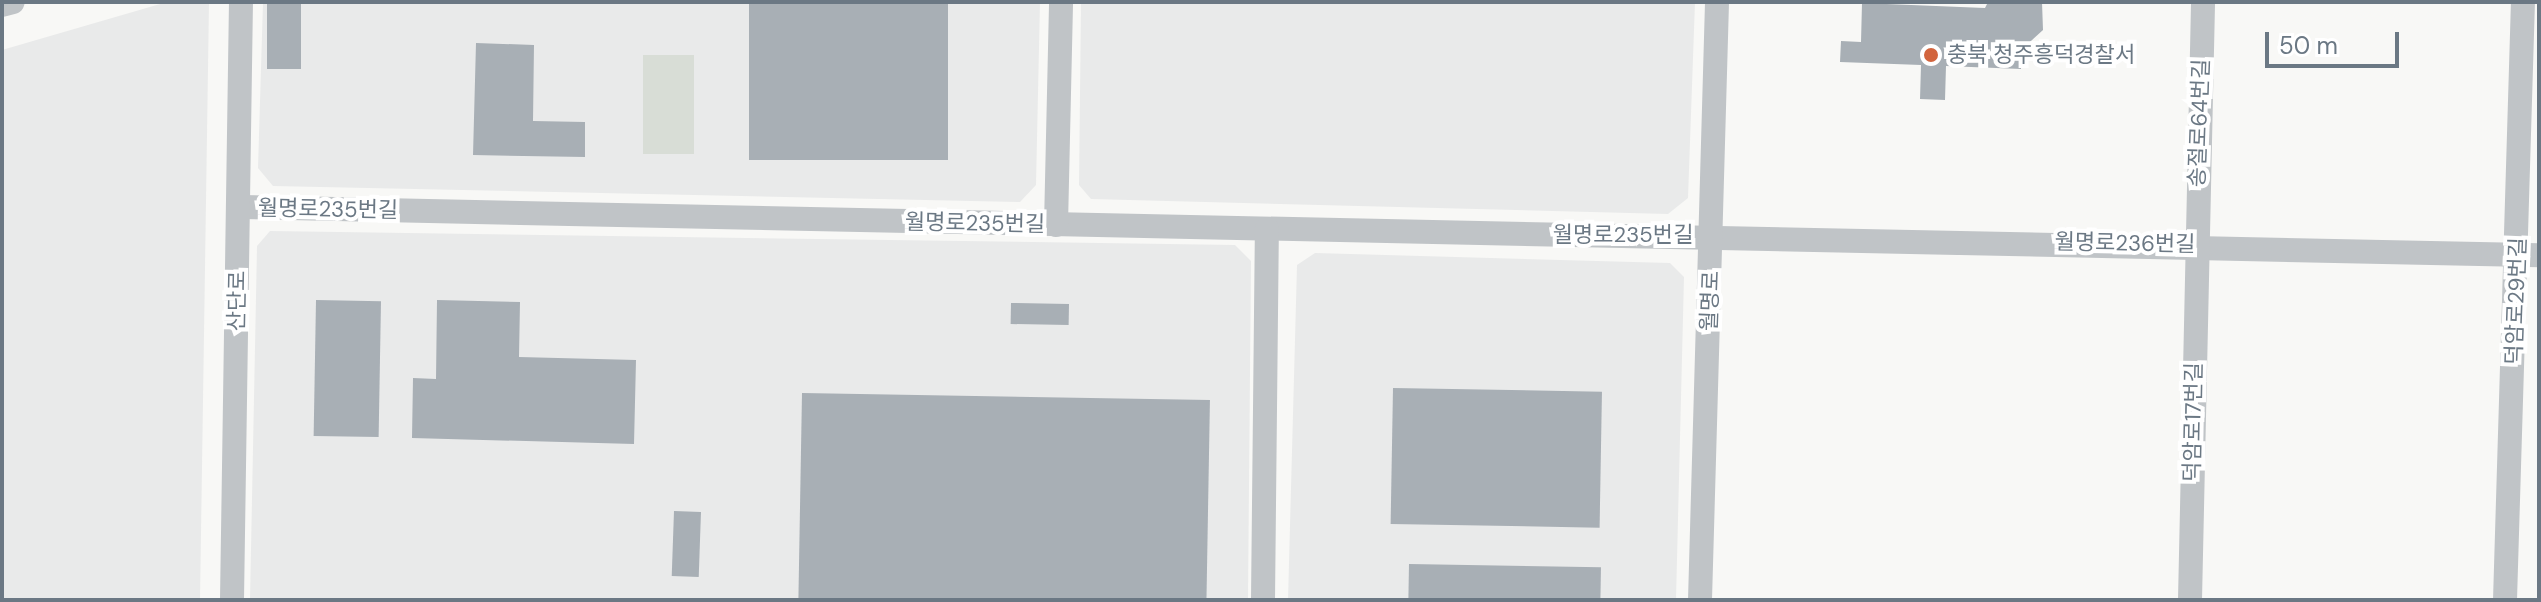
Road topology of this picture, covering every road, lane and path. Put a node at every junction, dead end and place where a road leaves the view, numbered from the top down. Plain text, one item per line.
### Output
1 (13, 2) edge
2 (241, 2) edge
3 (1061, 2) edge
4 (1717, 2) edge
5 (2203, 2) edge
6 (2523, 2) edge
7 (2, 5) edge
8 (239, 207) junction
9 (1056, 225) junction
10 (1267, 229) junction
11 (1712, 234) junction
12 (2195, 244) junction
13 (2528, 254) edge
14 (232, 600) edge
15 (1263, 600) edge
16 (1700, 600) edge
17 (2190, 600) edge
18 (2505, 600) edge

1 - 7 street
2 - 8 street, 산단로
3 - 9 street
4 - 11 street, 월명로
5 - 12 street, 송절로64번길
6 - 13 street, 덕암로29번길
8 - 9 street, 월명로235번길
8 - 14 street, 산단로
9 - 10 street, 월명로235번길
10 - 11 street, 월명로235번길
10 - 15 street
11 - 12 street, 월명로236번길
11 - 16 street, 월명로
12 - 13 street, 월명로236번길
12 - 17 street, 덕암로17번길
13 - 18 street, 덕암로29번길

